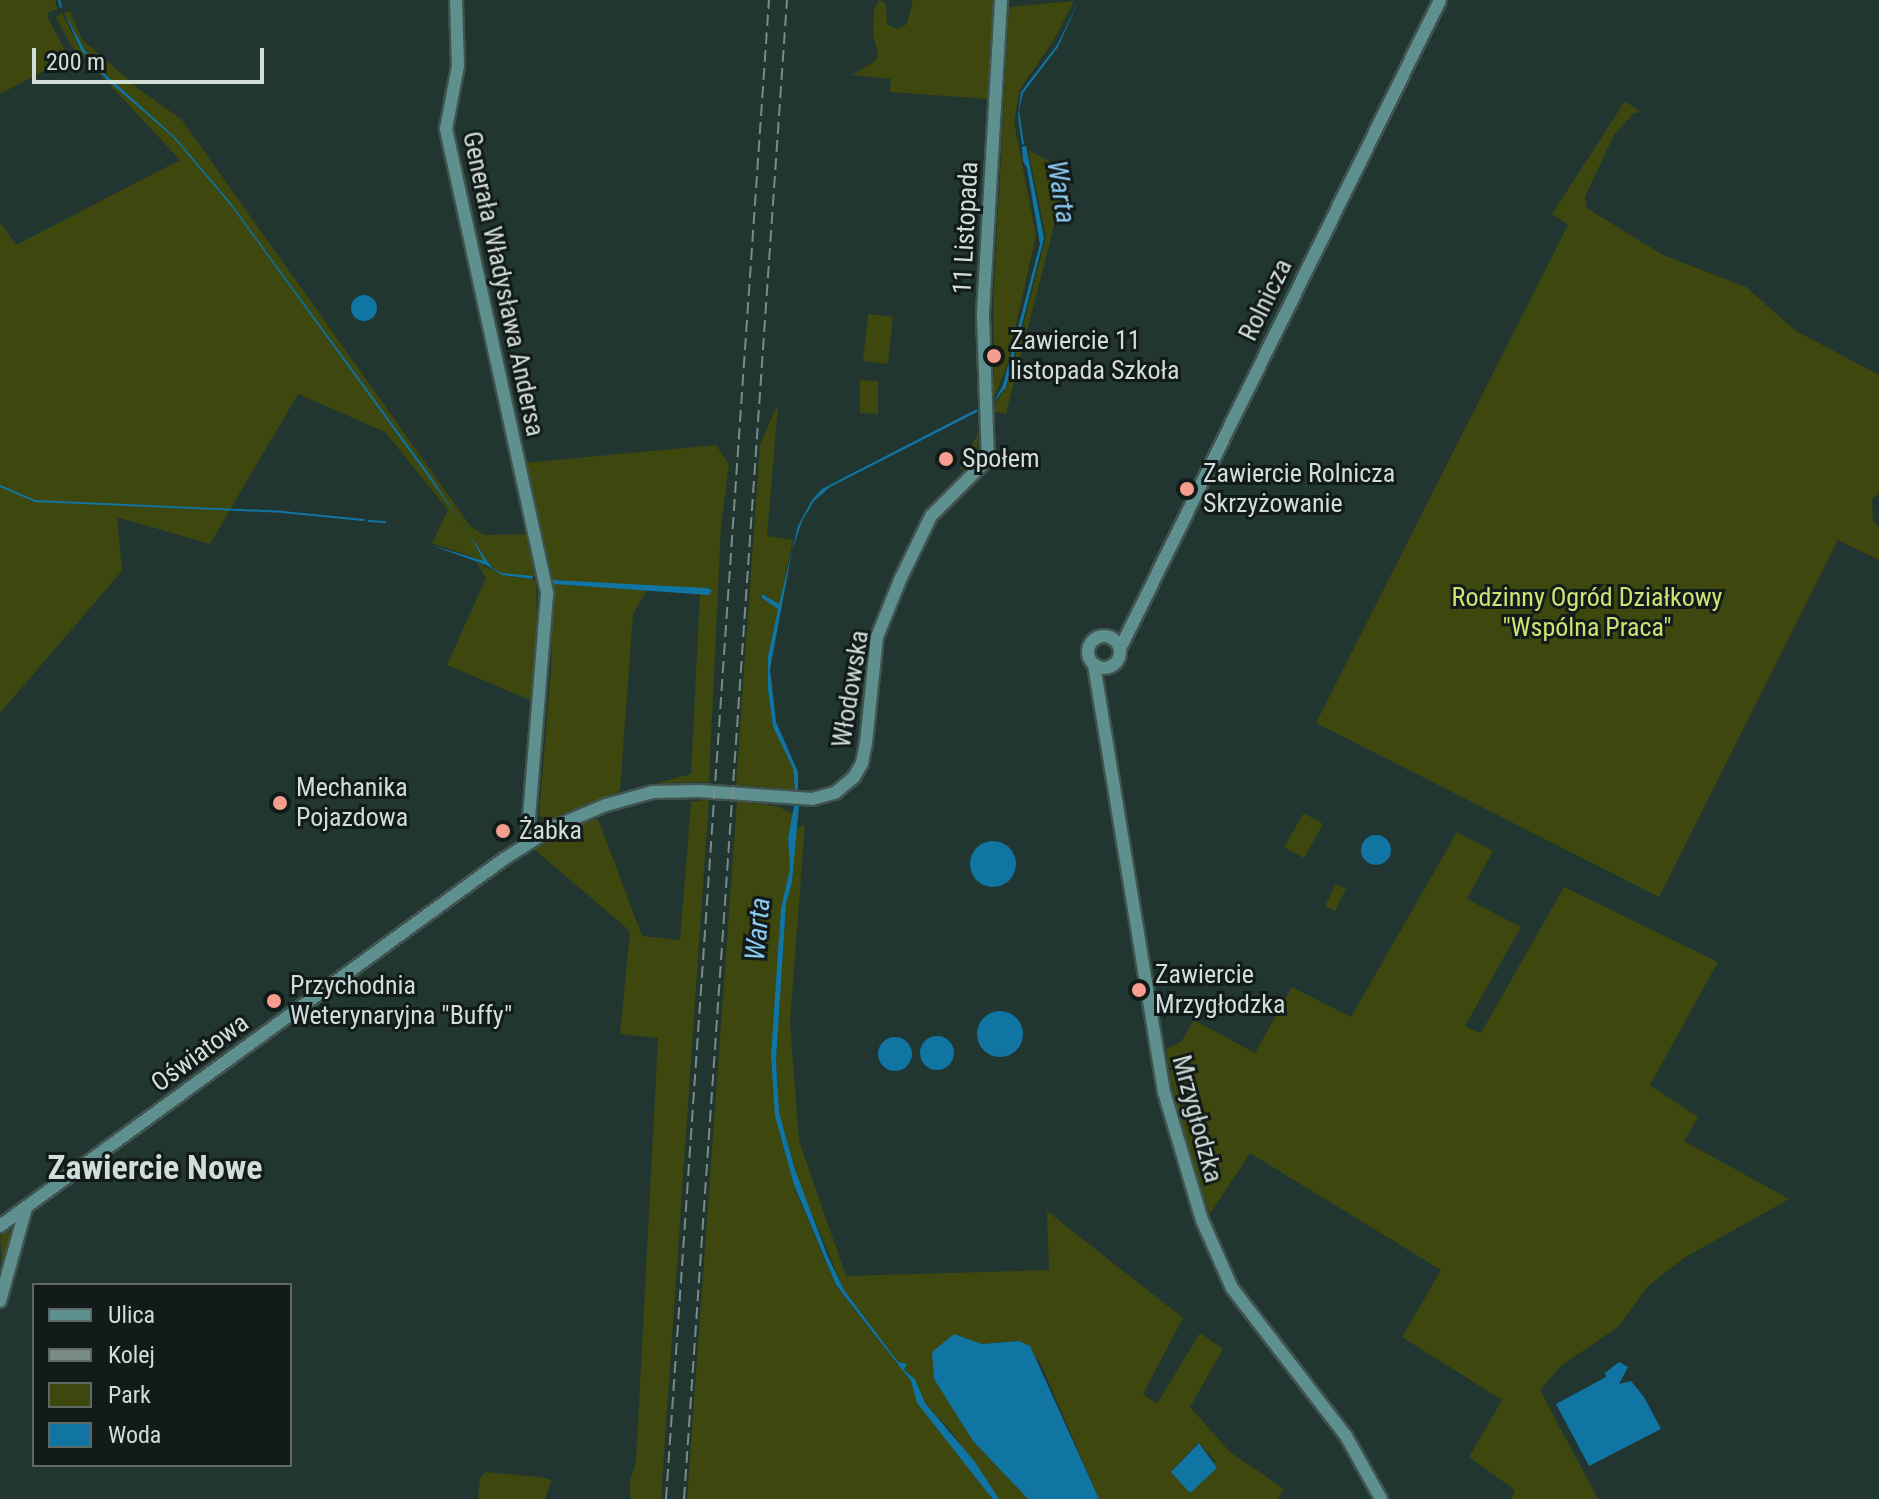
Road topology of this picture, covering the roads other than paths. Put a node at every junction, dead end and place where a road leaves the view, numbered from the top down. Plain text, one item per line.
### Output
1 (456, 0) edge
2 (1001, 0) edge
3 (1440, 0) edge
4 (988, 459) joint
5 (1116, 644) junction
6 (1094, 665) junction
7 (1107, 668) junction
8 (1099, 698) junction
9 (633, 796) joint
10 (527, 843) junction
11 (26, 1208) junction
12 (0, 1226) edge
13 (0, 1301) edge
14 (1381, 1499) edge

1 - 10 street, Generała Władysława Andersa
2 - 4 street, 11 Listopada
3 - 5 street, Rolnicza
4 - 9 street, Włodowska
5 - 6 street
5 - 7 street
6 - 7 street
6 - 8 street, Mrzygłodzka
7 - 8 street, Mrzygłodzka
8 - 14 street, Mrzygłodzka
9 - 10 street, Oświatowa
10 - 11 street, Oświatowa
11 - 12 street, Oświatowa
11 - 13 street

